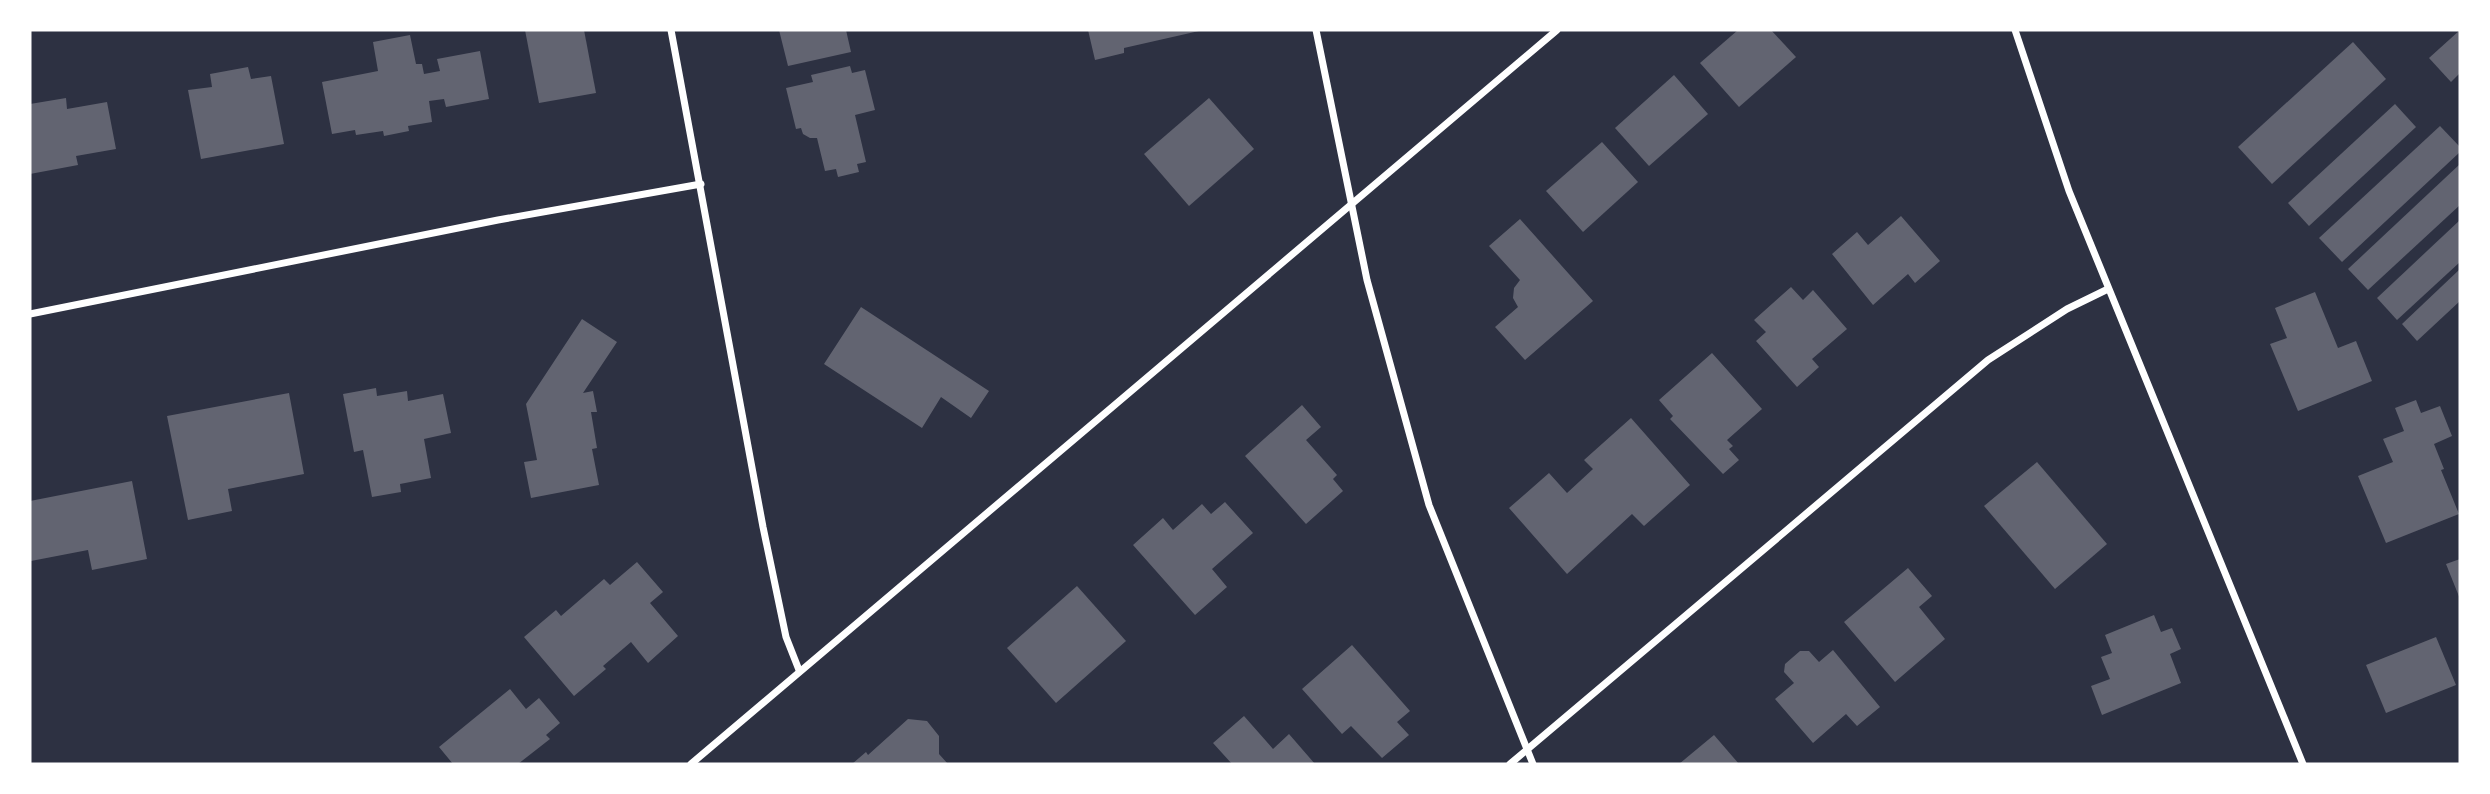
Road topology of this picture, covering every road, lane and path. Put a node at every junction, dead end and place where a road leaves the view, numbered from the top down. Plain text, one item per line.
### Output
1 (671, 30) edge
2 (1316, 30) edge
3 (1557, 30) edge
4 (2015, 30) edge
5 (701, 184) junction
6 (1352, 204) junction
7 (2108, 289) junction
8 (30, 314) edge
9 (799, 670) junction
10 (1527, 750) junction
11 (691, 764) edge
12 (1510, 764) edge
13 (1533, 764) edge
14 (2303, 764) edge

1 - 5 street
2 - 6 street
3 - 6 street
4 - 7 street
5 - 8 street
5 - 9 street
6 - 9 street
6 - 10 street
7 - 10 street
7 - 14 street
9 - 11 street
10 - 12 street
10 - 13 street

